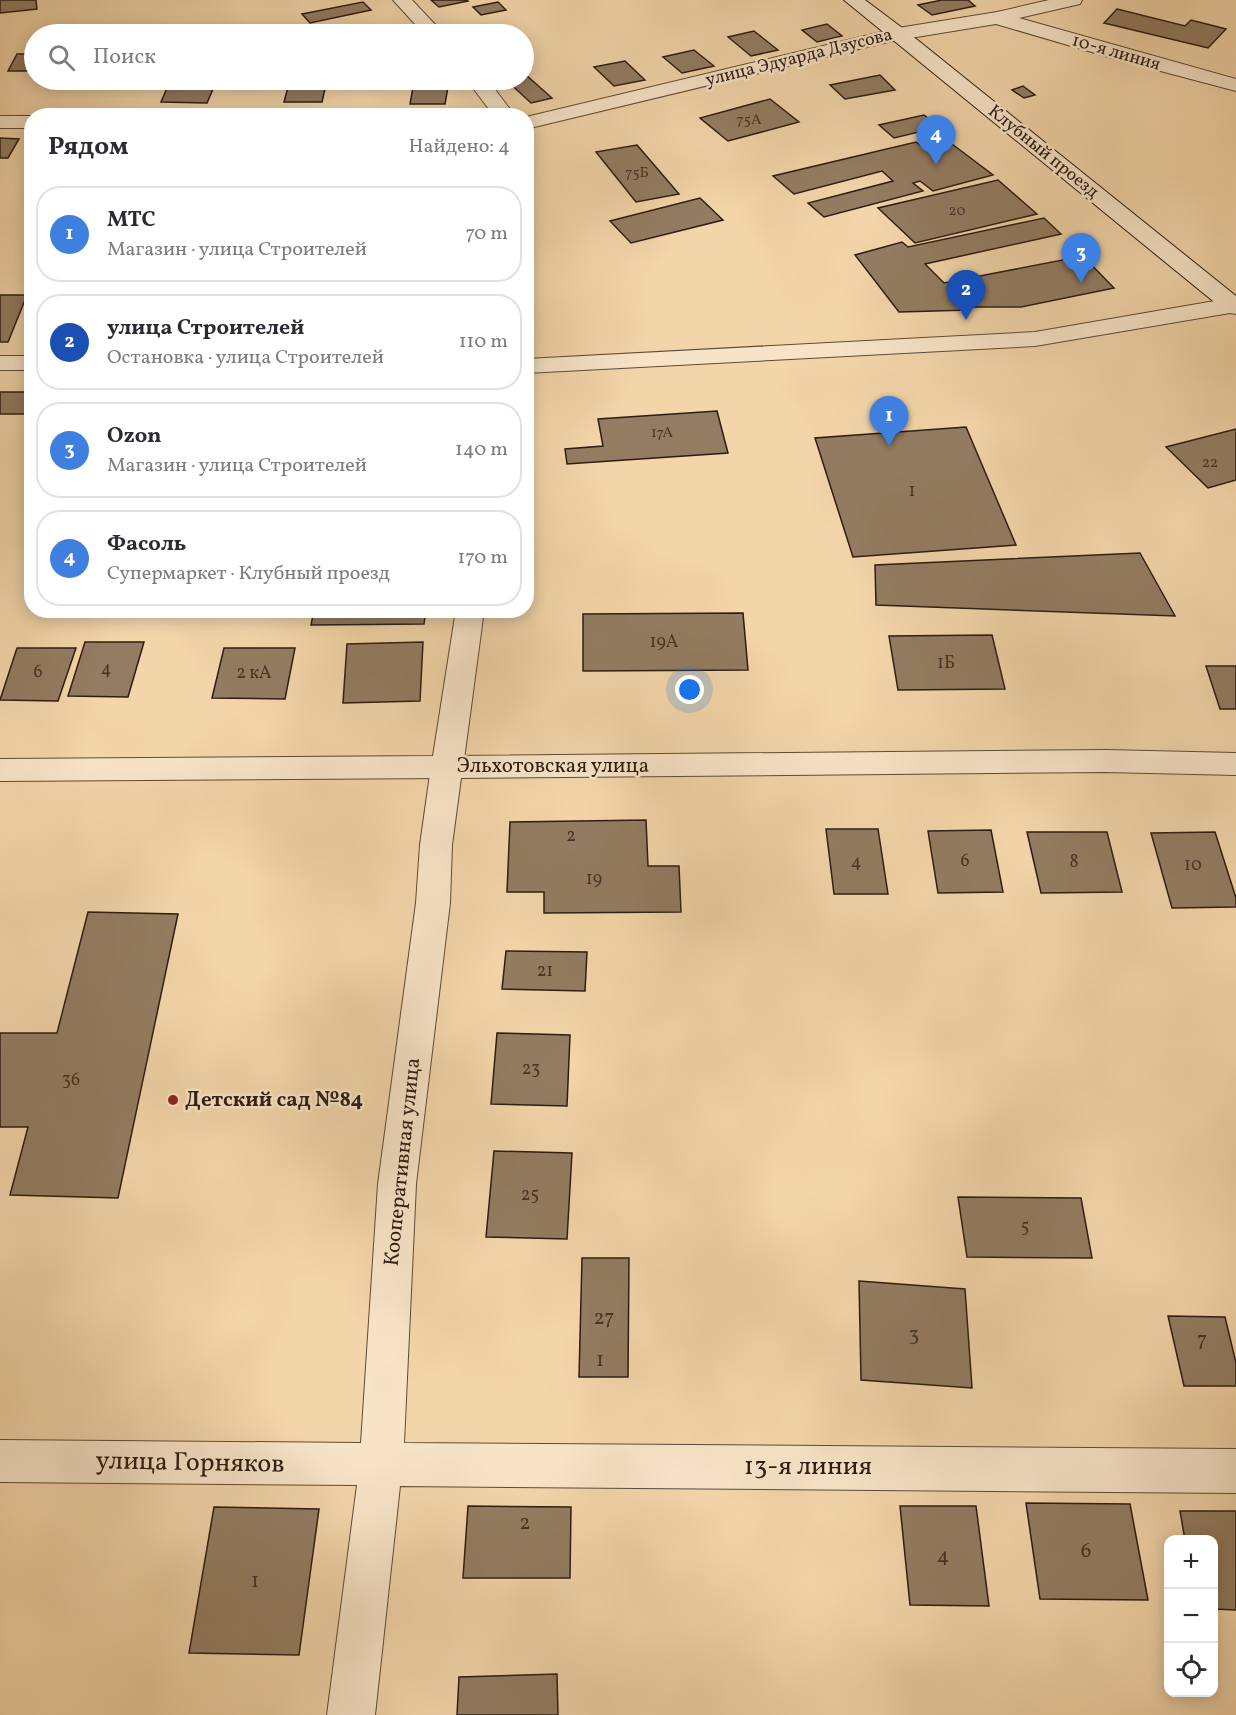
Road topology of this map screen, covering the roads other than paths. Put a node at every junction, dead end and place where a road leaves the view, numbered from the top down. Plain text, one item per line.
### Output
1 (402, 0) edge
2 (853, 0) edge
3 (1073, 0) edge
4 (997, 18) junction
5 (425, 24) edge
6 (898, 34) junction
7 (1236, 85) edge
8 (486, 90) edge
9 (500, 108) edge
10 (534, 121) edge
11 (0, 122) edge
12 (24, 122) edge
13 (1234, 306) edge
14 (0, 363) edge
15 (24, 363) edge
16 (534, 366) edge
17 (469, 618) edge
18 (1236, 764) edge
19 (447, 767) junction
20 (0, 771) edge
21 (0, 1461) edge
22 (381, 1464) junction
23 (1236, 1471) edge
24 (351, 1715) edge

1 - 5 street
2 - 6 street, Клубный проезд
3 - 4 street, улица Эдуарда Дзусова
4 - 6 street, улица Эдуарда Дзусова
4 - 7 street, 10-я линия
6 - 10 street, улица Эдуарда Дзусова
6 - 13 street, Клубный проезд
8 - 9 street
11 - 12 street
13 - 16 street
14 - 15 street
17 - 19 street, Кооперативная улица
18 - 19 street, Эльхотовская улица
19 - 20 street, Эльхотовская улица
19 - 22 street, Кооперативная улица
21 - 22 street, улица Горняков
22 - 23 street, 13-я линия
22 - 24 street, Кооперативная улица

